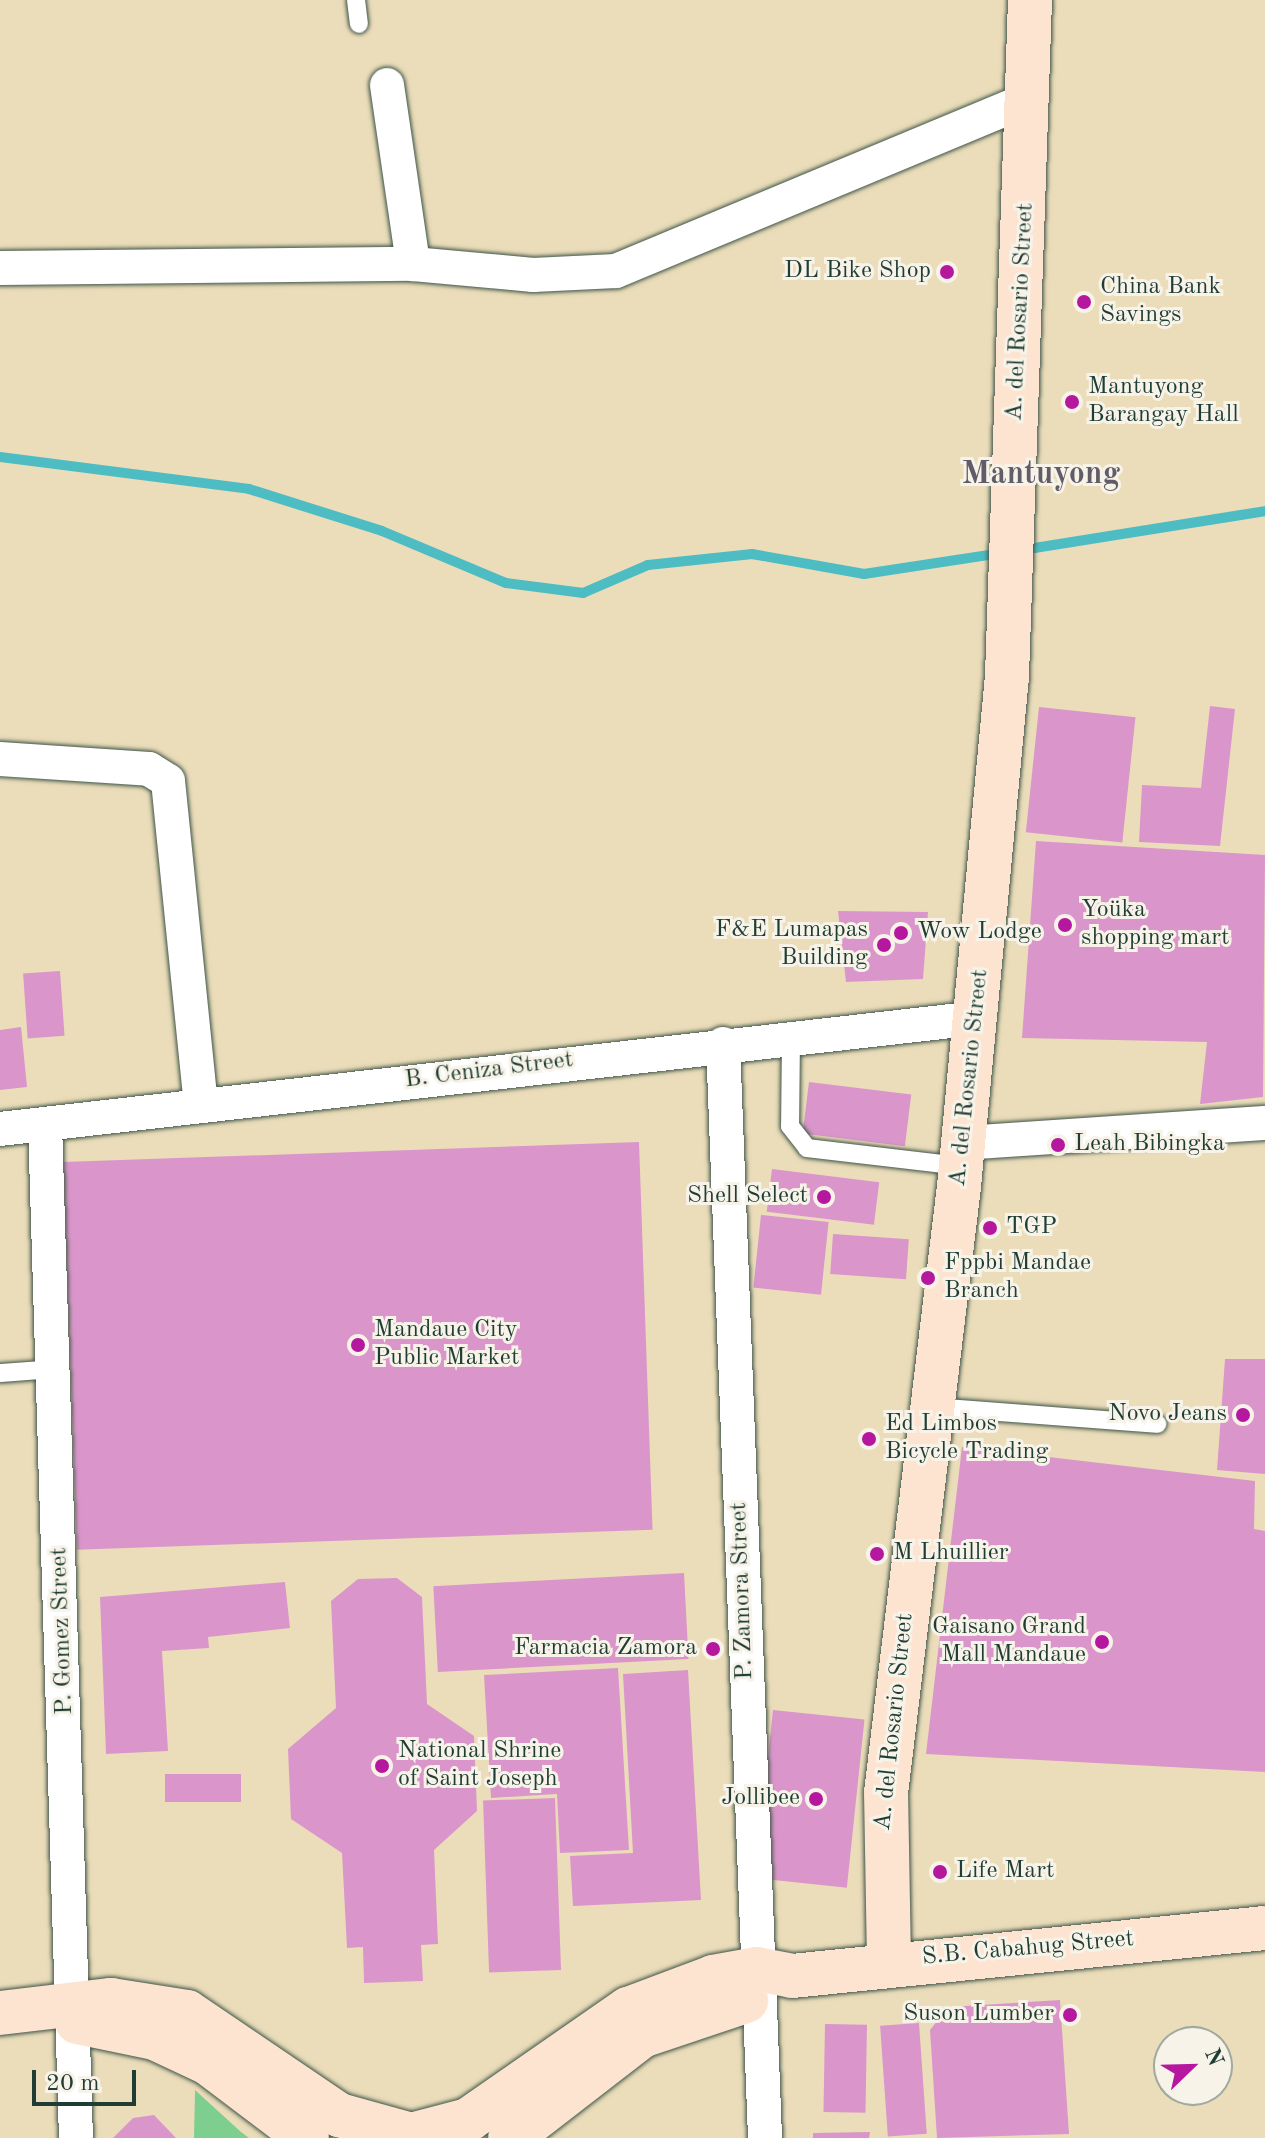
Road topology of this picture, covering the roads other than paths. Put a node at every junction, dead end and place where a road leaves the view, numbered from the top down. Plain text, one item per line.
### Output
1 (356, 0) edge
2 (1030, 0) edge
3 (359, 24) dead end
4 (387, 85) dead end
5 (1030, 99) junction
6 (413, 264) junction
7 (0, 268) edge
8 (0, 759) edge
9 (977, 1018) junction
10 (791, 1037) junction
11 (723, 1044) junction
12 (201, 1105) junction
13 (1265, 1123) edge
14 (45, 1124) junction
15 (0, 1129) edge
16 (962, 1155) junction
17 (54, 1369) junction
18 (0, 1373) edge
19 (930, 1407) junction
20 (1157, 1424) dead end
21 (1265, 1928) edge
22 (889, 1962) junction
23 (769, 1981) junction
24 (65, 2011) junction
25 (0, 2013) edge
26 (500, 2128) edge
27 (411, 2137) edge
28 (76, 2138) edge
29 (307, 2138) edge
30 (765, 2138) edge

1 - 3 lane
2 - 5 street, A. del Rosario Street
4 - 6 street
5 - 6 street
5 - 9 street, A. del Rosario Street
6 - 7 street
8 - 12 street
9 - 10 street, B. Ceniza Street
9 - 16 street, A. del Rosario Street
10 - 11 street, B. Ceniza Street
10 - 16 lane
11 - 12 street, B. Ceniza Street
11 - 23 street, P. Zamora Street
12 - 14 street, B. Ceniza Street
13 - 16 street
14 - 15 street, B. Ceniza Street
14 - 17 street, P. Gomez Street
16 - 19 street, A. del Rosario Street
17 - 18 lane
17 - 24 street, P. Gomez Street
19 - 20 lane
19 - 22 street, A. del Rosario Street
21 - 22 street, S.B. Cabahug Street
22 - 23 street, S.B. Cabahug Street
23 - 26 street, S.B. Cabahug Street
23 - 30 street, P. Zamora Street
24 - 25 street, S.B. Cabahug Street
24 - 27 street, S.B. Cabahug Street
24 - 28 street, P. Gomez Street
24 - 29 street, S.B. Cabahug Street
26 - 27 street, S.B. Cabahug Street

